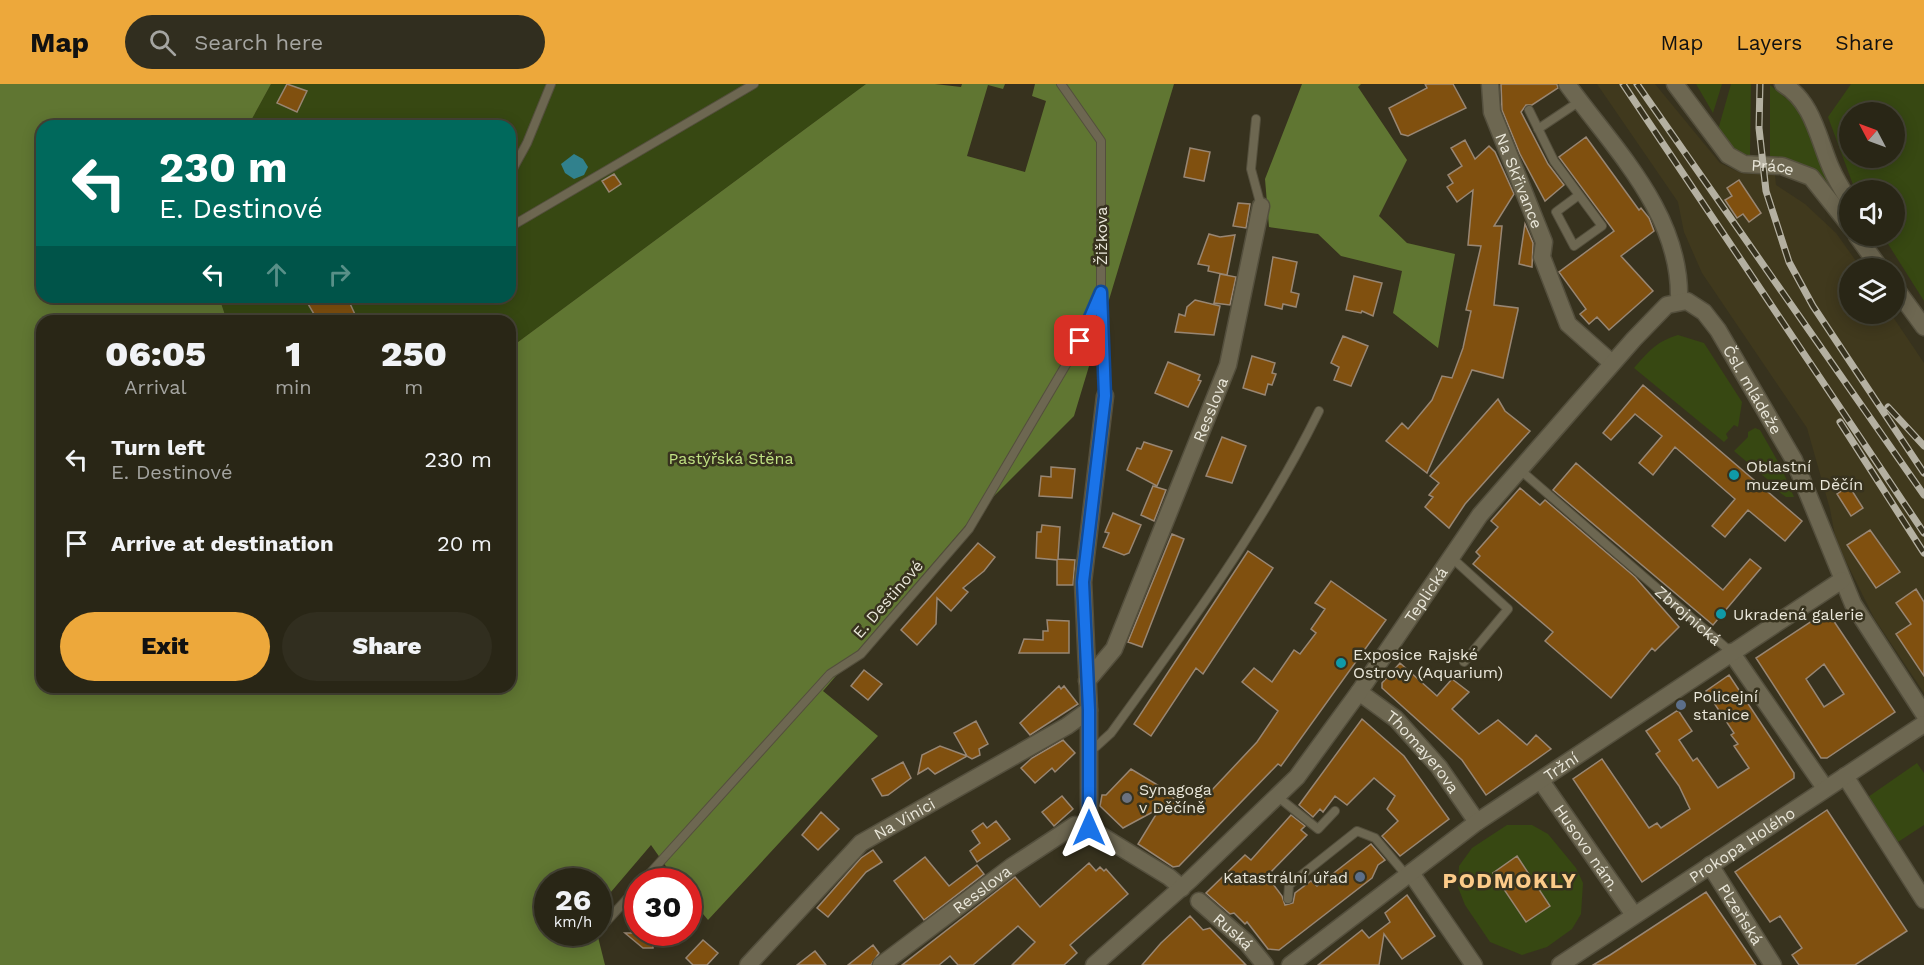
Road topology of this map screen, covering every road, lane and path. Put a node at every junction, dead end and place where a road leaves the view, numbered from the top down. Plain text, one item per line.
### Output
1 (550, 84) edge
2 (754, 84) edge
3 (1061, 84) edge
4 (1490, 84) edge
5 (1568, 84) edge
6 (1675, 84) edge
7 (1790, 86) edge
8 (1580, 101) junction
9 (1529, 110) dead end
10 (1256, 119) dead end
11 (1538, 129) junction
12 (516, 163) edge
13 (1839, 182) edge
14 (1579, 195) junction
15 (1261, 206) joint
16 (1839, 211) edge
17 (516, 223) edge
18 (1101, 292) junction
19 (1905, 300) edge
20 (1679, 301) junction
21 (1924, 327) edge
22 (1612, 363) junction
23 (1105, 396) joint
24 (1319, 411) dead end
25 (1519, 469) junction
26 (1452, 557) junction
27 (1842, 580) junction
28 (1731, 652) junction
29 (1464, 662) dead end
30 (1087, 681) junction
31 (1359, 692) junction
32 (1089, 710) junction
33 (1924, 714) edge
34 (1924, 724) edge
35 (1089, 754) junction
36 (1845, 776) junction
37 (1541, 781) junction
38 (1825, 788) junction
39 (1278, 797) junction
40 (1335, 811) dead end
41 (1477, 822) junction
42 (1089, 828) junction
43 (1710, 865) junction
44 (655, 868) edge
45 (1409, 874) junction
46 (1182, 888) junction
47 (1288, 899) dead end
48 (1924, 900) edge
49 (1199, 901) dead end
50 (624, 902) edge
51 (612, 915) edge
52 (1634, 915) junction
53 (1567, 963) edge
54 (748, 965) edge
55 (881, 965) edge
56 (1094, 965) edge
57 (1265, 965) edge
58 (1290, 965) edge
59 (1474, 965) edge
60 (1773, 965) edge

1 - 12 lane
2 - 17 lane
3 - 18 lane, Žižkova
4 - 22 street, Na Skřivance
5 - 8 street
6 - 16 street, Práce
7 - 13 street
8 - 11 lane
8 - 20 street
9 - 11 lane
10 - 15 lane, Resslova
11 - 14 lane
14 - 14 lane
15 - 30 street, Resslova
18 - 23 lane, Žižkova
18 - 44 lane, E. Destinové
19 - 21 street
20 - 22 street, Teplická
20 - 27 street, Čsl. mládeže
22 - 25 street, Teplická
23 - 30 street, Žižkova
24 - 35 lane
25 - 26 street, Teplická
25 - 28 lane, Zbrojnická
26 - 29 lane
26 - 31 street, Teplická
27 - 28 street, Tržní
27 - 33 street, Čsl. mládeže
28 - 37 street, Tržní
28 - 38 street, Zbrojnická
30 - 32 street, Žižkova
31 - 39 street, Teplická
31 - 41 street, Thomayerova
32 - 35 street, Žižkova
32 - 54 street, Na Vinici
34 - 36 street, Prokopa Holého
35 - 42 street, Žižkova
36 - 38 street, Prokopa Holého
36 - 48 street
37 - 41 street, Tržní
37 - 52 street, Husovo nám.
38 - 43 street, Prokopa Holého
39 - 40 lane
39 - 46 street, Teplická
41 - 45 street, Tržní
42 - 46 street
42 - 55 street, Resslova
43 - 52 street, Prokopa Holého
43 - 60 street, Plzeňská
45 - 47 lane
45 - 58 street, Tržní
45 - 59 street
46 - 56 street, Teplická
49 - 57 street, Ruská
50 - 51 lane
52 - 53 street, Prokopa Holého

